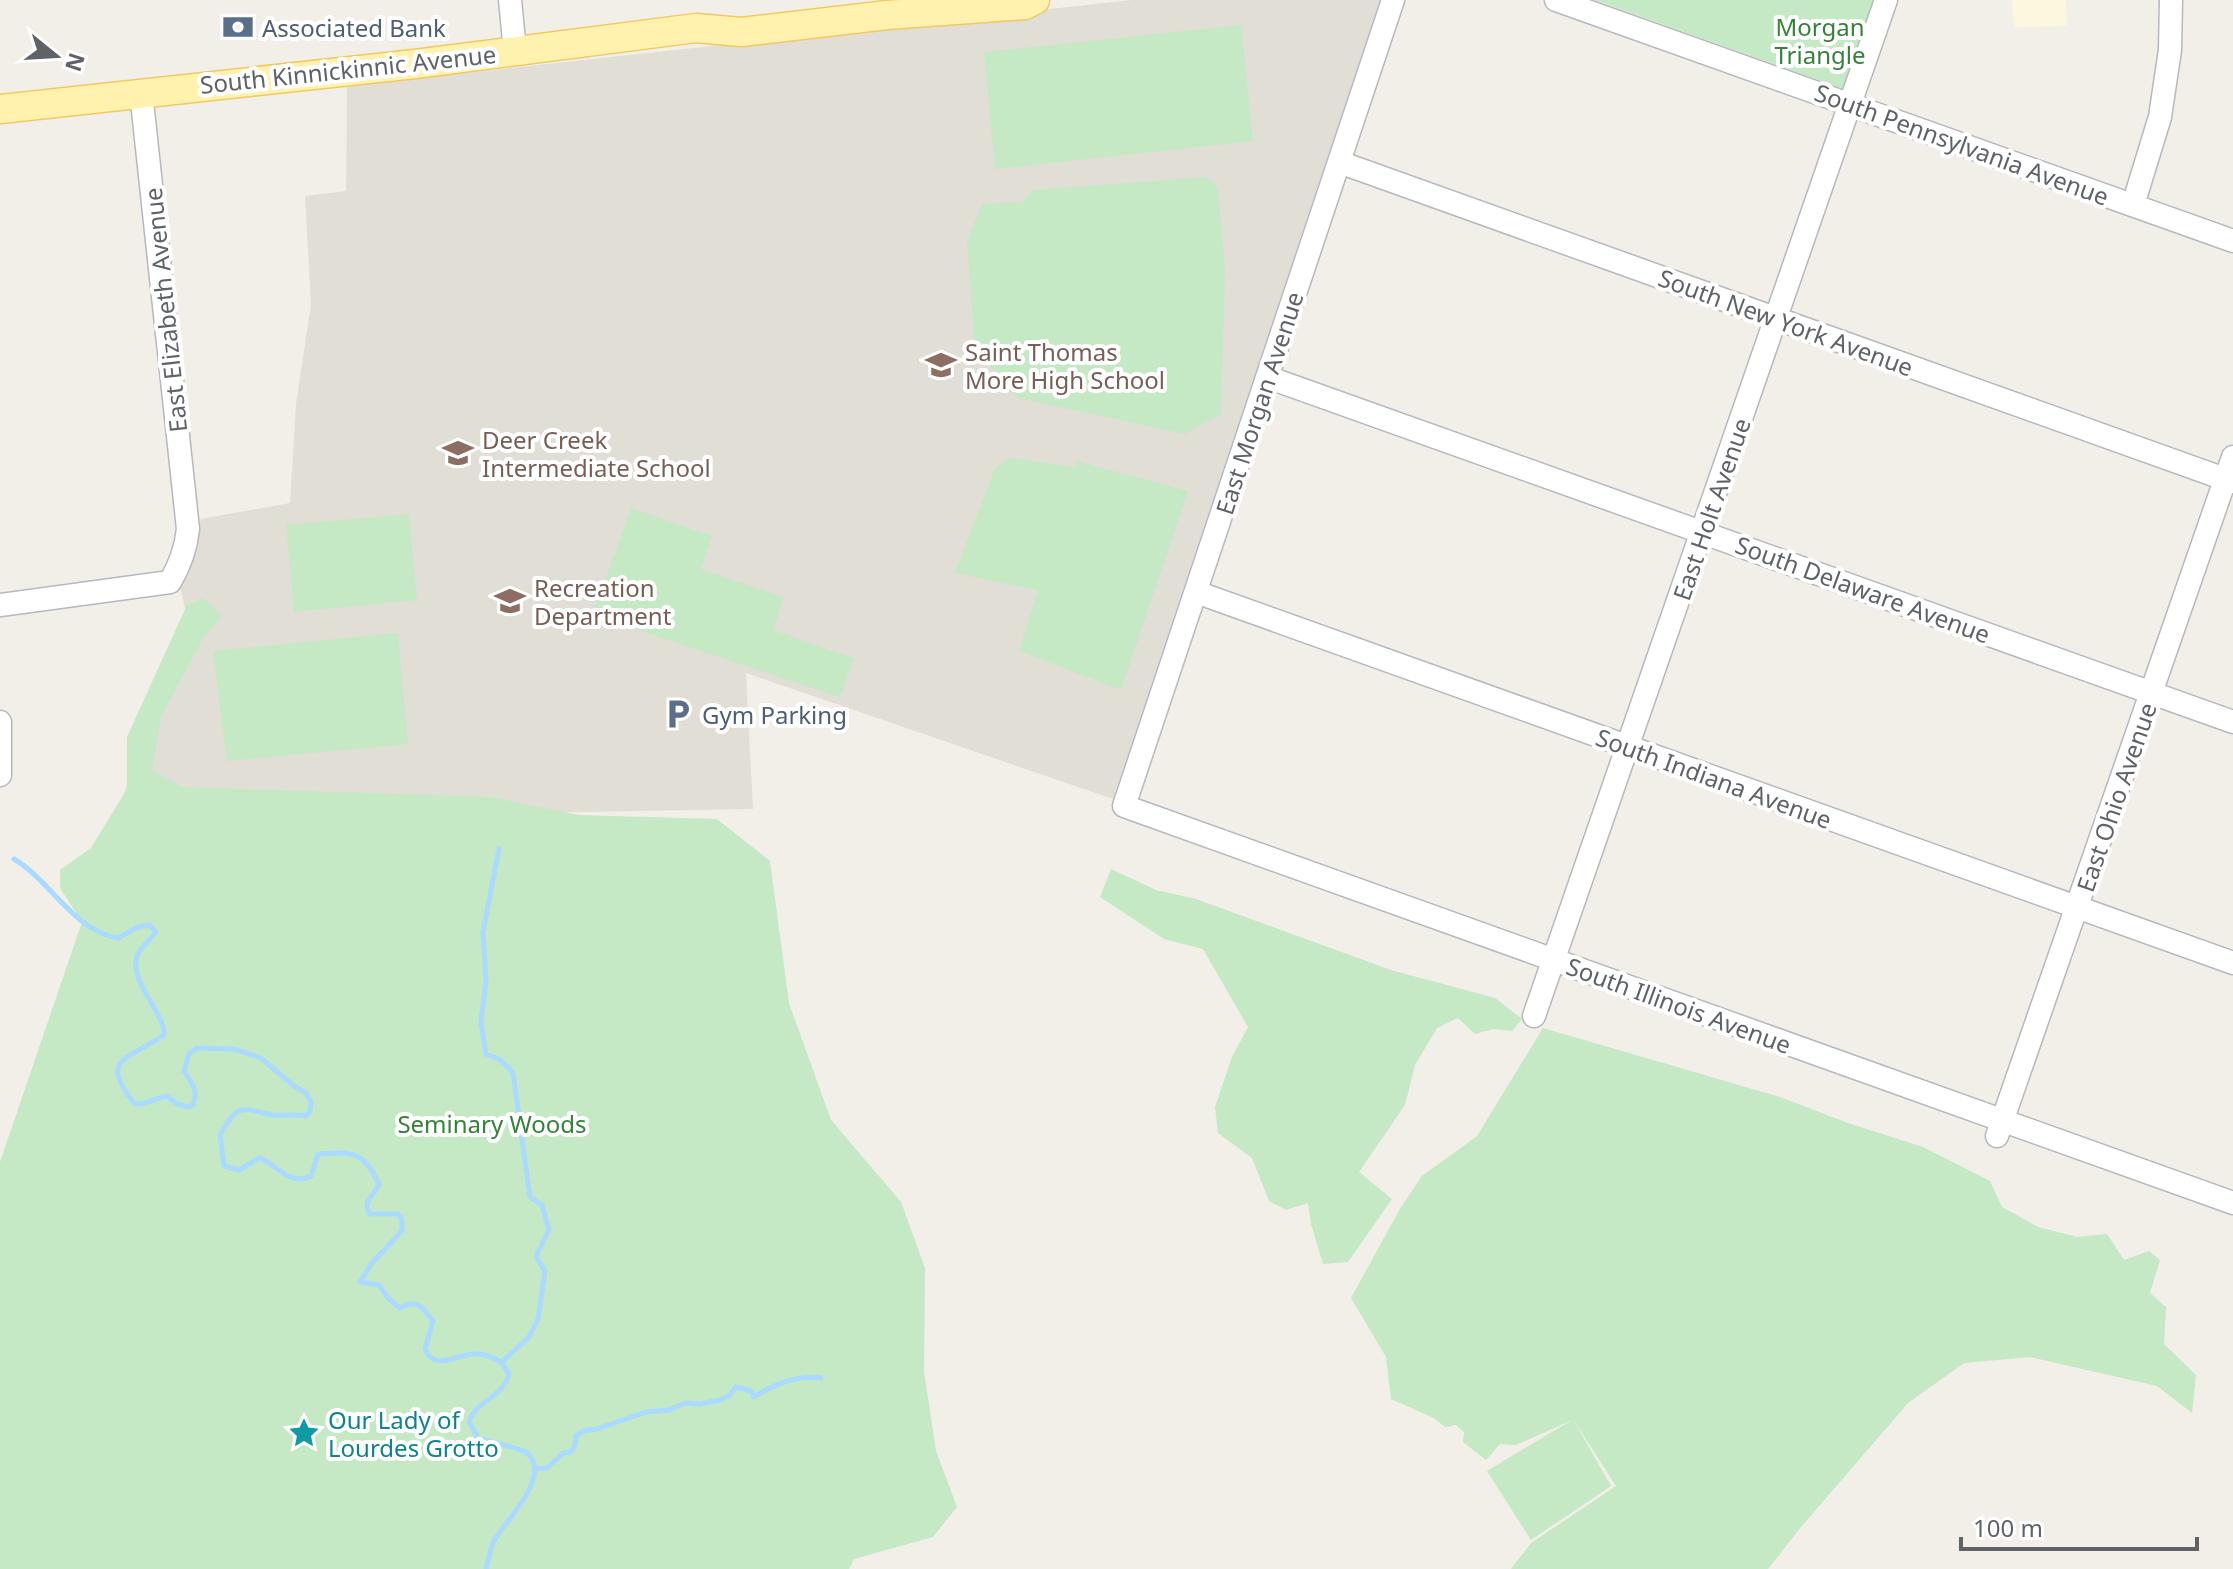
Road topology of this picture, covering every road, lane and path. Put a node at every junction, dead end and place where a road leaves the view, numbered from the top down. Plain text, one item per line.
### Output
1 (510, 0) edge
2 (863, 0) edge
3 (1035, 0) edge
4 (1393, 0) edge
5 (1556, 0) edge
6 (1886, 0) edge
7 (2171, 0) edge
8 (887, 8) edge
9 (696, 28) junction
10 (515, 51) junction
11 (141, 92) junction
12 (1850, 103) junction
13 (0, 109) edge
14 (1339, 162) junction
15 (2133, 205) junction
16 (2233, 241) edge
17 (1776, 318) junction
18 (1267, 377) junction
19 (2233, 457) edge
20 (2229, 480) edge
21 (1703, 532) junction
22 (1196, 592) junction
23 (0, 605) edge
24 (2152, 693) junction
25 (0, 722) edge
26 (2233, 722) edge
27 (1628, 747) junction
28 (0, 775) edge
29 (1124, 806) joint
30 (2077, 907) junction
31 (1555, 960) junction
32 (2233, 963) edge
33 (1534, 1016) dead end
34 (1999, 1129) junction
35 (2233, 1203) edge

1 - 10 street
2 - 9 main road, South Kinnickinnic Avenue
3 - 8 main road, South Kinnickinnic Avenue
4 - 14 street, East Morgan Avenue
5 - 12 street, South Pennsylvania Avenue
6 - 12 street, East Holt Avenue
7 - 15 street
8 - 9 main road, South Kinnickinnic Avenue
9 - 10 main road, South Kinnickinnic Avenue
10 - 11 main road, South Kinnickinnic Avenue
11 - 13 main road, South Kinnickinnic Avenue
11 - 23 street, East Elizabeth Avenue
12 - 15 street, South Pennsylvania Avenue
12 - 17 street, East Holt Avenue
14 - 17 street, South New York Avenue
14 - 18 street, East Morgan Avenue
15 - 16 street, South Pennsylvania Avenue
17 - 20 street, South New York Avenue
17 - 21 street, East Holt Avenue
18 - 21 street, South Delaware Avenue
18 - 22 street, East Morgan Avenue
19 - 20 street, East Ohio Avenue
20 - 24 street, East Ohio Avenue
21 - 24 street, South Delaware Avenue
21 - 27 street, East Holt Avenue
22 - 27 street, South Indiana Avenue
22 - 29 street, East Morgan Avenue
24 - 26 street, South Delaware Avenue
24 - 30 street, East Ohio Avenue
25 - 28 street
27 - 30 street, South Indiana Avenue
27 - 31 street, East Holt Avenue
29 - 31 street, South Illinois Avenue
30 - 32 street, South Indiana Avenue
30 - 34 street, East Ohio Avenue
31 - 33 street, East Holt Avenue
31 - 34 street, South Illinois Avenue
34 - 35 street, South Illinois Avenue

